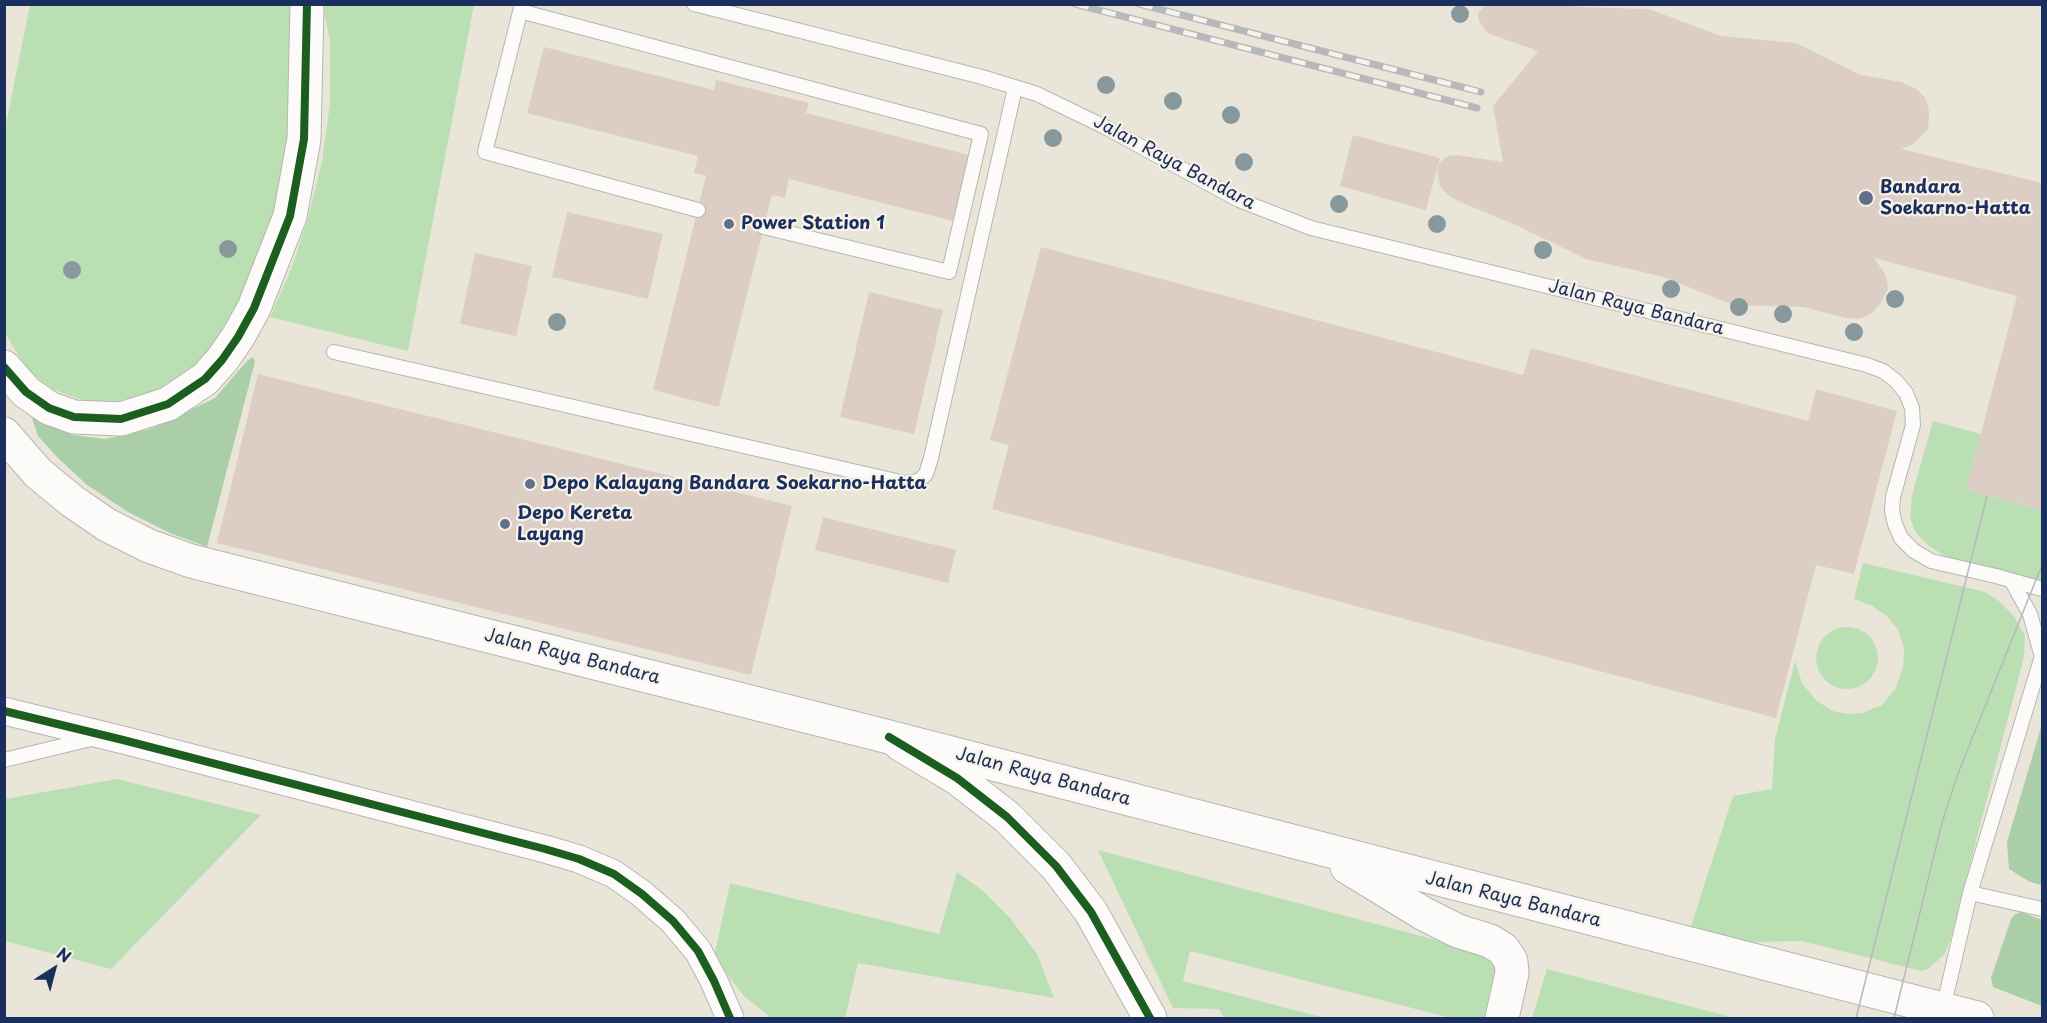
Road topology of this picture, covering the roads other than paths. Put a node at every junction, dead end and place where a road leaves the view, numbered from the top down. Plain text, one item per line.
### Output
1 (307, 4) edge
2 (694, 4) edge
3 (521, 8) edge
4 (1015, 88) junction
5 (698, 210) dead end
6 (764, 227) dead end
7 (334, 352) dead end
8 (4, 367) edge
9 (4, 434) edge
10 (2011, 580) junction
11 (2043, 590) edge
12 (2042, 656) edge
13 (4, 711) edge
14 (889, 737) junction
15 (123, 740) junction
16 (4, 760) edge
17 (1320, 850) junction
18 (1970, 893) junction
19 (2043, 909) edge
20 (1116, 955) junction
21 (1505, 1009) edge
22 (1943, 1010) junction
23 (730, 1018) edge
24 (1132, 1018) edge
25 (1150, 1018) edge
26 (1977, 1018) edge

1 - 8 main road
2 - 4 lane, Jalan Raya Bandara
3 - 5 lane
3 - 6 lane
4 - 7 lane
4 - 10 lane, Jalan Raya Bandara
9 - 14 main road, Jalan Raya Bandara
10 - 11 lane, Jalan Raya Bandara
10 - 12 lane
12 - 18 lane
13 - 15 street
14 - 17 main road, Jalan Raya Bandara
14 - 20 main road
15 - 16 lane
15 - 23 street
17 - 21 main road
17 - 22 main road, Jalan Raya Bandara
18 - 19 lane
18 - 22 lane
20 - 24 street
20 - 25 main road
22 - 26 main road, Jalan Raya Bandara

